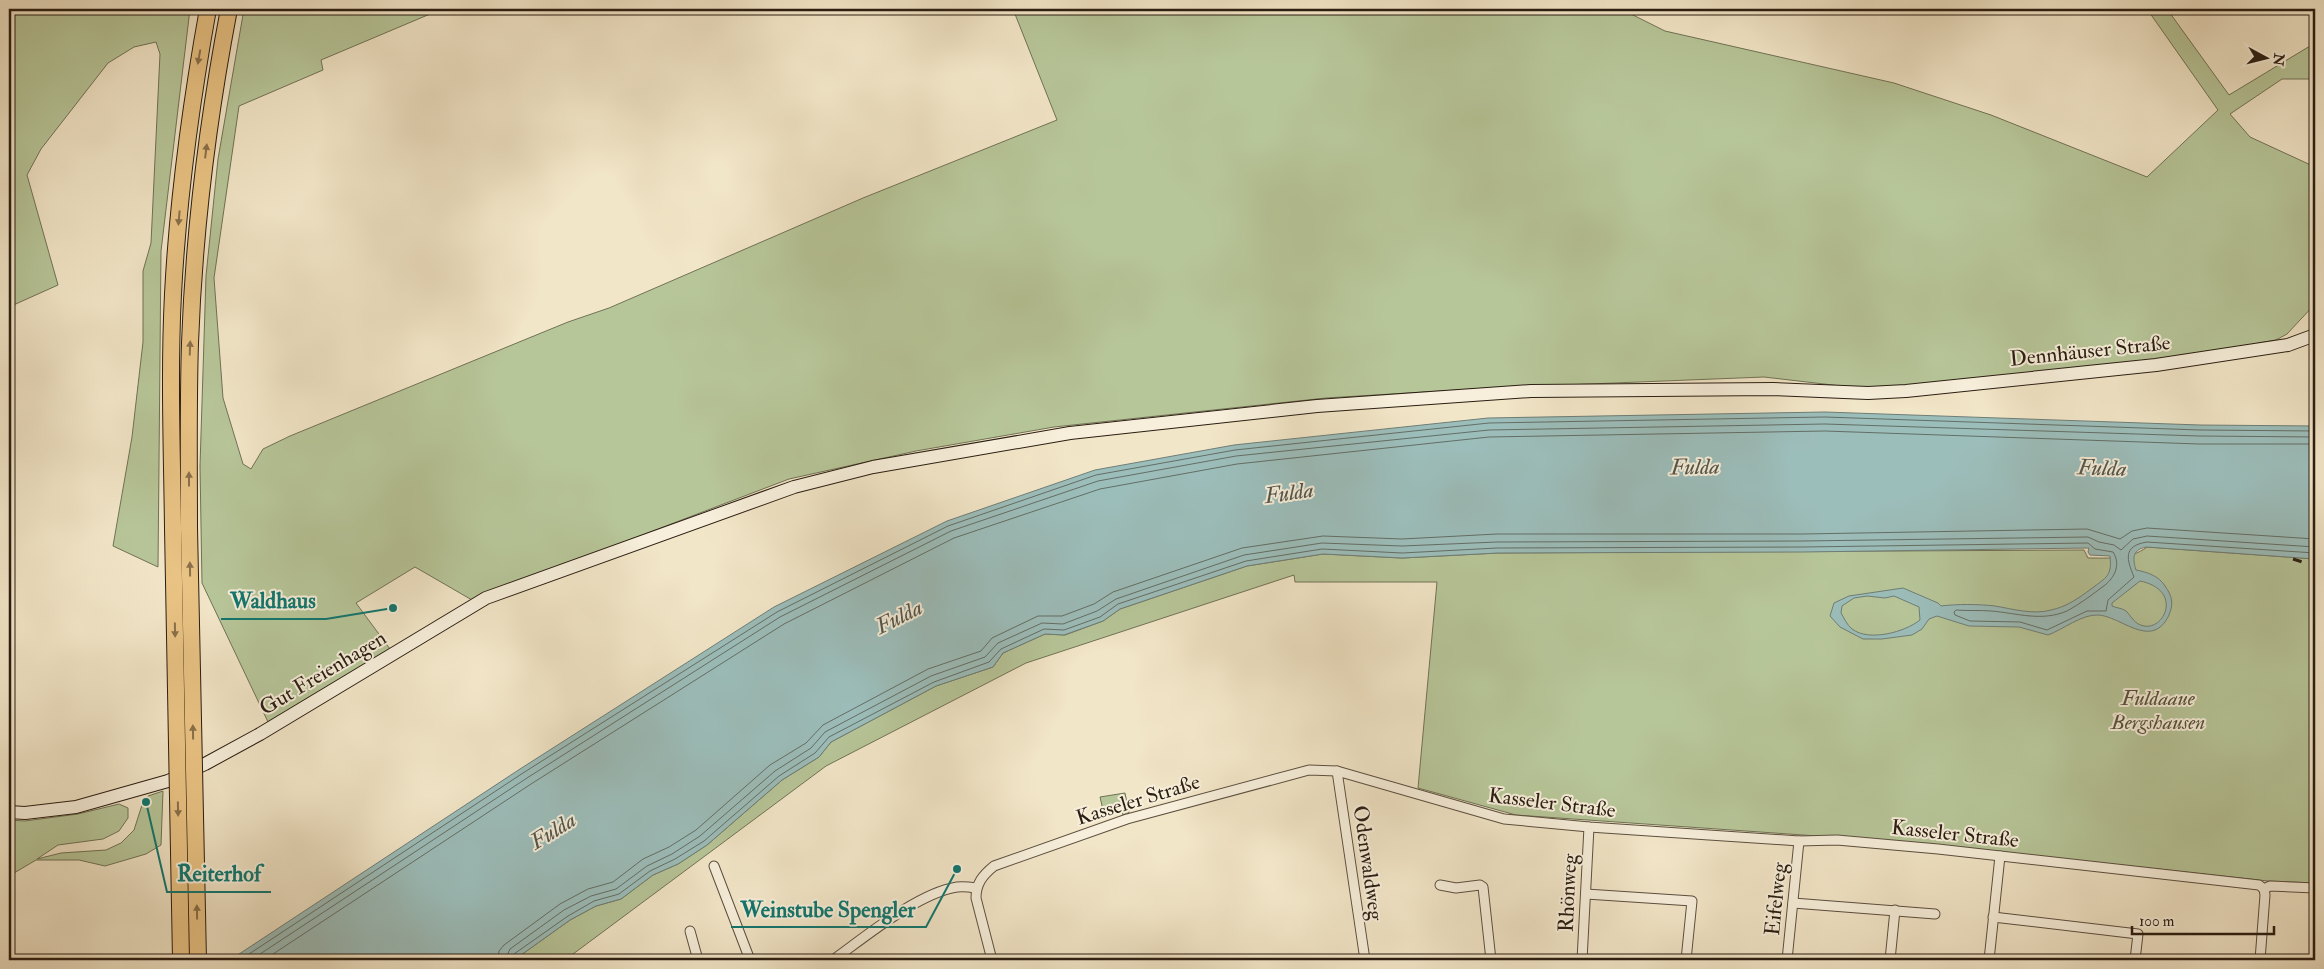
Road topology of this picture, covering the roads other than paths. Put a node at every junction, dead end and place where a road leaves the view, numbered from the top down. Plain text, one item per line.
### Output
1 (208, 9) edge
2 (229, 9) edge
3 (2315, 335) edge
4 (486, 598) joint
5 (1337, 771) junction
6 (9, 812) edge
7 (1590, 827) junction
8 (1799, 840) junction
9 (2000, 856) junction
10 (714, 866) dead end
11 (1440, 885) dead end
12 (976, 888) junction
13 (2264, 888) junction
14 (2315, 888) edge
15 (1586, 894) junction
16 (1793, 903) junction
17 (1895, 910) junction
18 (1935, 914) dead end
19 (1993, 917) junction
20 (690, 931) dead end
21 (181, 960) edge
22 (198, 960) edge
23 (698, 960) edge
24 (750, 960) edge
25 (833, 960) edge
26 (992, 960) edge
27 (1365, 960) edge
28 (1491, 960) edge
29 (1582, 960) edge
30 (1686, 960) edge
31 (1787, 960) edge
32 (1890, 960) edge
33 (1989, 960) edge
34 (2135, 960) edge
35 (2260, 960) edge

1 -> 21 highway, bridge
22 -> 2 highway, bridge
3 - 4 street, Dennhäuser Straße
4 - 6 street, Gut Freienhagen
5 - 7 street, Kasseler Straße
5 - 12 street, Kasseler Straße
5 - 27 street, Odenwaldweg
7 - 8 street, Kasseler Straße
7 - 15 street, Rhönweg
8 - 9 street, Kasseler Straße
8 - 16 street, Eifelweg
9 - 13 street, Kasseler Straße
9 - 19 street
10 - 24 street
11 - 28 street
12 - 25 street
12 - 26 street
13 - 14 street, Kasseler Straße
13 - 35 street
15 - 29 street, Rhönweg
15 - 30 street
16 - 17 street
16 - 31 street, Eifelweg
17 - 18 street
17 - 32 street
19 - 33 street
19 - 34 street
20 - 23 street

